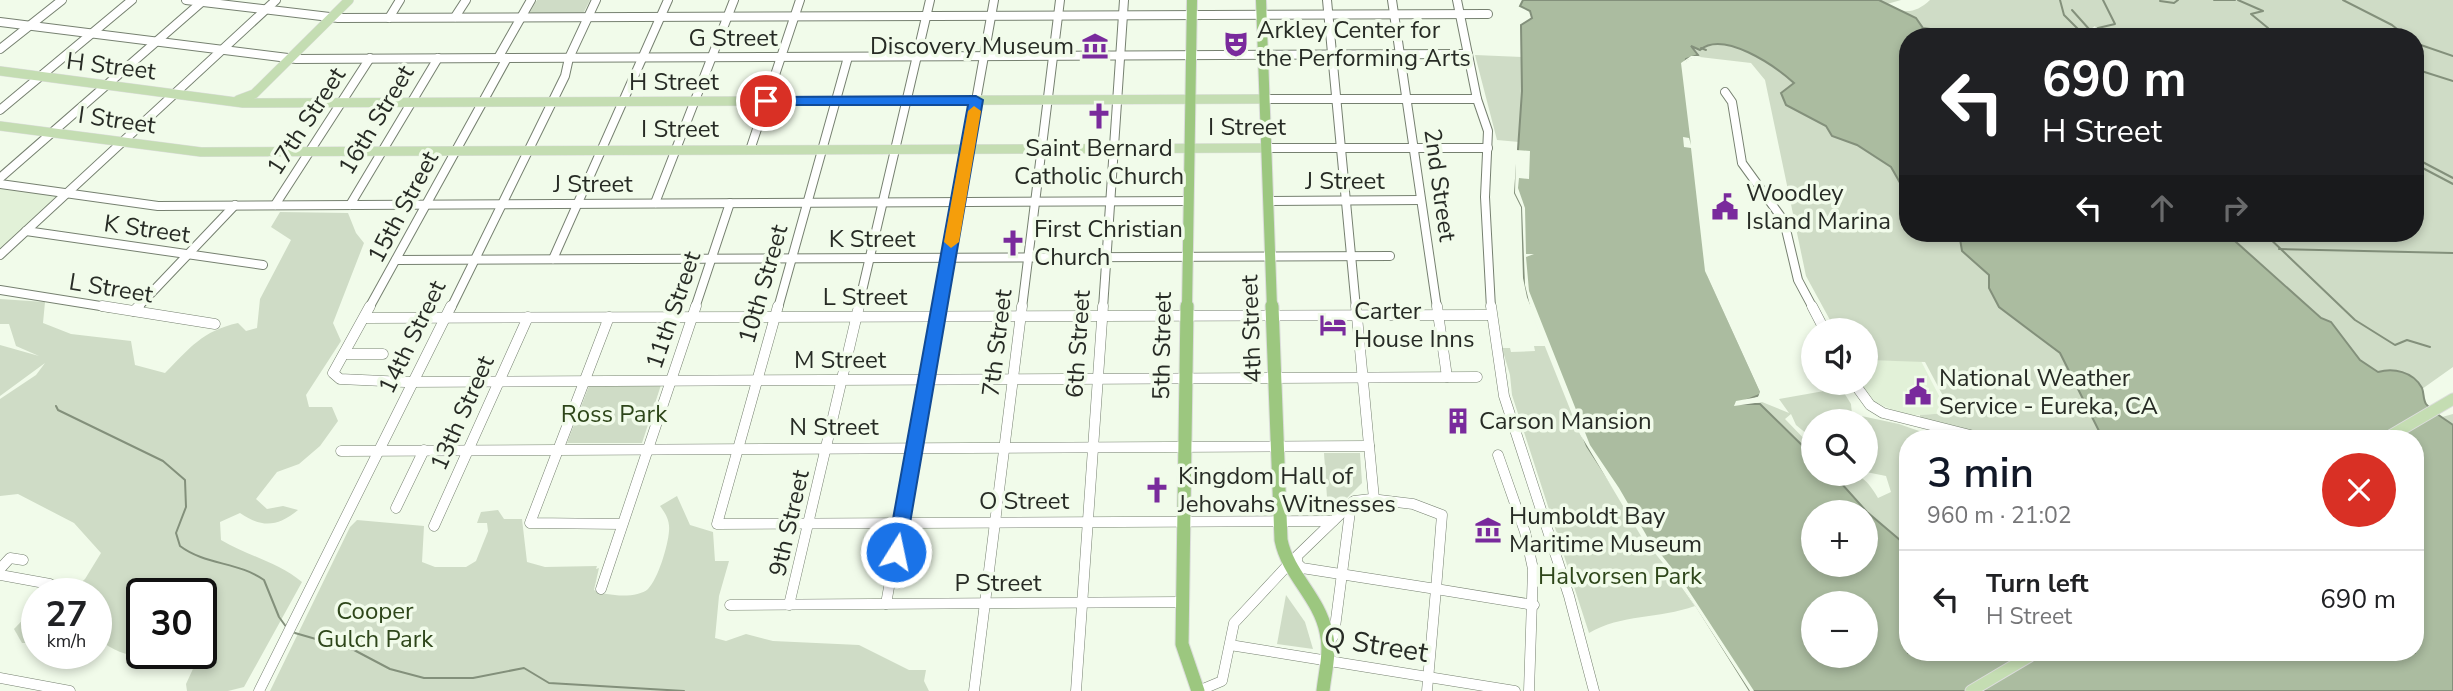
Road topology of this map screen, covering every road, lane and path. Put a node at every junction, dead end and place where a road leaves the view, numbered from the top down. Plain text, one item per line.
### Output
1 (62, 0) edge
2 (132, 0) edge
3 (186, 0) edge
4 (276, 0) edge
5 (349, 0) edge
6 (400, 0) edge
7 (466, 0) edge
8 (531, 0) edge
9 (596, 0) edge
10 (668, 0) edge
11 (734, 0) edge
12 (800, 0) edge
13 (930, 0) edge
14 (994, 0) edge
15 (1060, 0) edge
16 (1124, 0) edge
17 (1192, 0) edge
18 (1261, 0) edge
19 (1327, 0) edge
20 (1392, 0) edge
21 (1457, 0) edge
22 (203, 1) edge
23 (266, 9) junction
24 (1488, 13) dead end
25 (1192, 14) junction
26 (1260, 14) junction
27 (1328, 14) junction
28 (1394, 14) junction
29 (1460, 14) junction
30 (926, 15) junction
31 (992, 15) junction
32 (1058, 15) junction
33 (1123, 15) junction
34 (794, 16) junction
35 (332, 17) junction
36 (521, 17) junction
37 (587, 17) junction
38 (661, 17) junction
39 (726, 17) junction
40 (389, 18) junction
41 (455, 18) junction
42 (0, 22) edge
43 (29, 26) junction
44 (92, 33) junction
45 (157, 41) junction
46 (0, 49) edge
47 (222, 50) junction
48 (1400, 54) junction
49 (1468, 54) junction
50 (1120, 55) junction
51 (1191, 55) junction
52 (1262, 55) junction
53 (1332, 55) junction
54 (917, 56) junction
55 (984, 56) junction
56 (1053, 56) junction
57 (711, 57) junction
58 (781, 57) junction
59 (848, 57) junction
60 (290, 58) junction
61 (370, 58) junction
62 (438, 58) junction
63 (503, 58) junction
64 (569, 58) junction
65 (643, 58) junction
66 (0, 71) edge
67 (40, 76) junction
68 (107, 85) junction
69 (1725, 92) dead end
70 (175, 93) junction
71 (255, 97) junction
72 (215, 99) junction
73 (1190, 99) junction
74 (1264, 99) junction
75 (1336, 99) junction
76 (1406, 99) junction
77 (1477, 99) junction
78 (976, 100) junction
79 (1047, 100) junction
80 (1117, 100) junction
81 (695, 101) junction
82 (766, 101) junction
83 (835, 101) junction
84 (906, 101) junction
85 (483, 102) junction
86 (552, 102) junction
87 (624, 102) junction
88 (284, 103) junction
89 (342, 103) junction
90 (410, 103) junction
91 (0, 110) edge
92 (0, 126) edge
93 (53, 132) junction
94 (123, 142) junction
95 (1189, 148) junction
96 (1266, 148) junction
97 (1341, 148) junction
98 (1413, 148) junction
99 (1488, 148) junction
100 (968, 149) junction
101 (1041, 149) junction
102 (1114, 149) junction
103 (676, 150) junction
104 (750, 150) junction
105 (821, 150) junction
106 (895, 150) junction
107 (529, 151) junction
108 (601, 151) junction
109 (310, 152) junction
110 (381, 152) junction
111 (455, 152) junction
112 (0, 178) edge
113 (0, 184) edge
114 (66, 194) junction
115 (1346, 200) junction
116 (1421, 200) junction
117 (1110, 201) junction
118 (1188, 201) junction
119 (1268, 201) junction
120 (883, 202) junction
121 (959, 202) junction
122 (1035, 202) junction
123 (655, 203) junction
124 (730, 203) junction
125 (806, 203) junction
126 (501, 204) junction
127 (578, 204) junction
128 (235, 205) junction
129 (275, 205) junction
130 (350, 205) junction
131 (426, 205) junction
132 (26, 231) junction
133 (188, 254) junction
134 (0, 255) edge
135 (1351, 256) junction
136 (1390, 256) dead end
137 (1028, 257) junction
138 (1106, 257) junction
139 (1187, 257) junction
140 (1271, 257) junction
141 (791, 258) junction
142 (870, 258) junction
143 (948, 258) junction
144 (474, 259) junction
145 (553, 259) junction
146 (711, 259) junction
147 (396, 260) junction
148 (263, 265) dead end
149 (0, 290) edge
150 (134, 312) junction
151 (1272, 314) junction
152 (1357, 314) junction
153 (1021, 315) junction
154 (1102, 315) junction
155 (1186, 315) junction
156 (1491, 315) junction
157 (856, 316) junction
158 (938, 316) junction
159 (1438, 316) junction
160 (528, 317) junction
161 (609, 317) junction
162 (691, 317) junction
163 (774, 317) junction
164 (365, 318) junction
165 (445, 318) junction
166 (1818, 318) edge
167 (215, 324) dead end
168 (344, 354) junction
169 (383, 354) dead end
170 (333, 373) joint
171 (1447, 376) junction
172 (1363, 377) junction
173 (1477, 377) dead end
174 (1096, 378) junction
175 (1184, 378) junction
176 (1275, 378) junction
177 (927, 379) junction
178 (1013, 379) junction
179 (584, 380) junction
180 (755, 380) junction
181 (842, 380) junction
182 (499, 381) junction
183 (670, 381) junction
184 (413, 382) junction
185 (1863, 395) edge
186 (2450, 400) edge
187 (1952, 430) edge
188 (2400, 430) edge
189 (1278, 446) junction
190 (1369, 446) junction
191 (915, 447) junction
192 (1004, 447) junction
193 (1092, 447) junction
194 (1184, 447) junction
195 (826, 448) junction
196 (559, 449) junction
197 (736, 449) junction
198 (424, 450) junction
199 (468, 450) junction
200 (646, 450) junction
201 (341, 451) dead end
202 (379, 451) junction
203 (1498, 456) dead end
204 (1374, 499) junction
205 (1351, 504) junction
206 (396, 508) dead end
207 (1280, 520) junction
208 (1183, 521) junction
209 (1333, 521) junction
210 (716, 522) joint
211 (901, 522) junction
212 (995, 522) junction
213 (1086, 522) junction
214 (808, 523) junction
215 (622, 524) junction
216 (434, 526) dead end
217 (23, 560) dead end
218 (1292, 565) junction
219 (0, 569) edge
220 (1340, 574) junction
221 (0, 575) edge
222 (21, 579) edge
223 (601, 589) dead end
224 (1437, 589) junction
225 (1080, 603) junction
226 (1182, 603) junction
227 (886, 604) junction
228 (985, 604) junction
229 (730, 605) dead end
230 (789, 605) junction
231 (1534, 605) junction
232 (1328, 644) junction
233 (1230, 645) junction
234 (1327, 660) junction
235 (2022, 661) edge
236 (1429, 677) junction
237 (0, 678) edge
238 (63, 690) edge
239 (259, 691) edge
240 (974, 691) edge
241 (1076, 691) edge
242 (1198, 691) edge
243 (1322, 691) edge
244 (1427, 691) edge
245 (1516, 691) edge
246 (1529, 691) edge
247 (1594, 691) edge
248 (1971, 691) edge

1 - 43 street
2 - 44 street
3 - 22 street
4 - 23 street
5 - 35 main road
6 - 40 street
7 - 41 street
8 - 36 street, 15th Street
9 - 37 street, 14th Street
10 - 38 street
11 - 39 street
12 - 34 street
13 - 30 street, 9th Street
14 - 31 street
15 - 32 street, 7th Street
16 - 33 street, 6th Street
17 - 25 highway, 5th Street
18 - 26 highway, 4th Street
19 - 27 street
20 - 28 street, 2nd Street
21 - 29 street
22 - 23 street
22 - 45 street
23 - 35 street
23 - 47 street
24 - 29 street
25 - 26 street
25 - 33 street
25 - 51 highway, 5th Street
26 - 27 street
26 - 52 highway, 4th Street
27 - 28 street
27 - 53 street
28 - 29 street
28 - 48 street, 2nd Street
29 - 49 street
30 - 31 street
30 - 34 street
30 - 54 street, 9th Street
31 - 32 street
31 - 55 street
32 - 33 street
32 - 56 street, 7th Street
33 - 50 street, 6th Street
34 - 39 street
34 - 58 street
35 - 40 street
35 - 60 main road
36 - 37 street
36 - 41 street
36 - 63 street, 15th Street
37 - 38 street
37 - 64 street, 14th Street
38 - 39 street
38 - 65 street
39 - 57 street
40 - 41 street
42 - 43 street, G Street
43 - 44 street, G Street
43 - 46 street
44 - 45 street, G Street
44 - 67 street
45 - 47 street, G Street
45 - 68 street
47 - 60 street, G Street
47 - 70 street
48 - 49 street, G Street
48 - 53 street, G Street
48 - 76 street, 2nd Street
49 - 77 street
50 - 51 street, G Street
50 - 56 street, G Street
50 - 80 street, 6th Street
51 - 52 street, G Street
51 - 73 highway, 5th Street
52 - 53 street, G Street
52 - 74 highway, 4th Street
53 - 75 street
54 - 55 street, G Street
54 - 59 street, G Street
54 - 84 street, 9th Street
55 - 56 street, G Street
55 - 78 street
56 - 79 street, 7th Street
57 - 58 street, G Street
57 - 65 street, G Street
57 - 81 street
58 - 59 street, G Street
58 - 82 street
59 - 83 street, 10th Street
60 - 61 street, G Street
60 - 71 main road
61 - 62 street, G Street
61 - 89 street, 17th Street
62 - 63 street, G Street
62 - 90 street, 16th Street
63 - 64 street, G Street
63 - 85 street, 15th Street
64 - 65 street, G Street
64 - 86 street, 14th Street
65 - 87 street
66 - 67 main road, H Street
67 - 68 main road, H Street
67 - 91 street
68 - 70 main road, H Street
68 - 93 street
69 - 166 street
70 - 72 main road, H Street
70 - 94 street
71 - 72 main road
71 - 88 main road
72 - 88 main road, H Street
73 - 74 main road, H Street
73 - 80 main road, H Street
73 - 95 highway, 5th Street
74 - 75 street, H Street
74 - 96 highway, 4th Street
75 - 76 street, H Street
75 - 97 street
76 - 77 street, H Street
76 - 98 street, 2nd Street
77 - 99 street
78 - 79 main road, H Street
78 - 84 main road, H Street
78 - 100 street
79 - 80 main road, H Street
79 - 101 street, 7th Street
80 - 102 street, 6th Street
81 - 82 main road, H Street
81 - 87 main road, H Street
81 - 103 street
82 - 83 main road, H Street
82 - 104 street
83 - 84 main road, H Street
83 - 105 street, 10th Street
84 - 106 street, 9th Street
85 - 86 main road, H Street
85 - 90 main road, H Street
85 - 111 street, 15th Street
86 - 87 main road, H Street
86 - 107 street, 14th Street
87 - 108 street
88 - 89 main road, H Street
89 - 90 main road, H Street
89 - 109 street, 17th Street
90 - 110 street, 16th Street
92 - 93 main road, I Street
93 - 94 main road, I Street
93 - 112 street
94 - 109 main road, I Street
94 - 114 street
95 - 96 main road, I Street
95 - 102 main road, I Street
95 - 118 highway, 5th Street
96 - 97 street, I Street
96 - 119 highway, 4th Street
97 - 98 street, I Street
97 - 115 street
98 - 99 street, I Street
98 - 116 street, 2nd Street
99 - 156 street
100 - 101 main road, I Street
100 - 106 main road, I Street
100 - 121 street
101 - 102 main road, I Street
101 - 122 street, 7th Street
102 - 117 street, 6th Street
103 - 104 main road, I Street
103 - 108 main road, I Street
103 - 123 street
104 - 105 main road, I Street
105 - 106 main road, I Street
105 - 125 street, 10th Street
106 - 120 street, 9th Street
107 - 108 main road, I Street
107 - 111 main road, I Street
107 - 126 street, 14th Street
108 - 127 street
109 - 110 main road, I Street
109 - 129 street, 17th Street
110 - 111 main road, I Street
110 - 130 street, 16th Street
111 - 131 street, 15th Street
113 - 114 street, J Street
114 - 128 street, J Street
114 - 132 street
115 - 116 street, J Street
115 - 119 street, J Street
115 - 135 street
116 - 159 street, 2nd Street
117 - 118 street, J Street
117 - 122 street, J Street
117 - 138 street, 6th Street
118 - 139 highway, 5th Street
119 - 140 highway, 4th Street
120 - 121 street, J Street
120 - 125 street, J Street
120 - 142 street, 9th Street
121 - 122 street, J Street
121 - 143 street
122 - 137 street, 7th Street
123 - 124 street, J Street
123 - 127 street, J Street
124 - 125 street, J Street
124 - 146 street, 11th Street
125 - 141 street, 10th Street
126 - 127 street, J Street
126 - 131 street, J Street
126 - 144 street, 14th Street
127 - 145 street
128 - 129 street, J Street
128 - 133 street
129 - 130 street, J Street
130 - 131 street, J Street
131 - 147 street, 15th Street
132 - 133 street, K Street
132 - 134 street
133 - 148 street, K Street
133 - 150 street
135 - 136 street, K Street
135 - 140 street, K Street
135 - 152 street
137 - 138 street, K Street
137 - 143 street, K Street
137 - 153 street, 7th Street
138 - 139 street, K Street
138 - 154 street, 6th Street
139 - 140 street, K Street
139 - 155 highway, 5th Street
140 - 151 highway, 4th Street
141 - 142 street, K Street
141 - 146 street, K Street
141 - 163 street, 10th Street
142 - 143 street, K Street
142 - 157 street, 9th Street
143 - 158 street
144 - 145 street, K Street
144 - 147 street, K Street
144 - 165 street, 14th Street
145 - 146 street, K Street
146 - 162 street, 11th Street
147 - 164 street, 15th Street
149 - 150 street, L Street
150 - 167 street, L Street
151 - 152 street, L Street
151 - 155 street, L Street
151 - 176 highway, 4th Street
152 - 159 street, L Street
152 - 172 street
153 - 154 street, L Street
153 - 158 street, L Street
153 - 178 street, 7th Street
154 - 155 street, L Street
154 - 174 street, 6th Street
155 - 175 highway, 5th Street
156 - 159 street, L Street
156 - 247 street
157 - 158 street, L Street
157 - 163 street, L Street
157 - 181 street, 9th Street
158 - 177 street
159 - 171 street, 2nd Street
160 - 161 street, L Street
160 - 165 street, L Street
160 - 182 street, 13th Street
161 - 162 street, L Street
161 - 179 street
162 - 163 street, L Street
162 - 183 street, 11th Street
163 - 180 street, 10th Street
164 - 165 street, L Street
164 - 168 street, 15th Street
165 - 184 street, 14th Street
168 - 169 street
168 - 170 street, 15th Street
170 - 184 street, M Street
171 - 172 street, M Street
171 - 173 street, M Street
172 - 176 street, M Street
172 - 190 street
174 - 175 street, M Street
174 - 178 street, M Street
174 - 193 street, 6th Street
175 - 176 street, M Street
175 - 194 highway, 5th Street
176 - 189 highway, 4th Street
177 - 178 street, M Street
177 - 181 street, M Street
177 - 191 street
178 - 192 street, 7th Street
179 - 182 street, M Street
179 - 183 street, M Street
179 - 196 street
180 - 181 street, M Street
180 - 183 street, M Street
180 - 197 street, 10th Street
181 - 195 street, 9th Street
182 - 184 street, M Street
182 - 199 street, 13th Street
183 - 200 street, 11th Street
184 - 202 street, 14th Street
185 - 187 street
186 - 188 main road
189 - 190 street, N Street
189 - 194 street, N Street
189 - 207 highway, 4th Street
190 - 204 street
191 - 192 street, N Street
191 - 195 street, N Street
191 - 211 street
192 - 193 street, N Street
192 - 212 street, 7th Street
193 - 194 street, N Street
193 - 213 street, 6th Street
194 - 208 highway, 5th Street
195 - 197 street, N Street
195 - 214 street, 9th Street
196 - 199 street, N Street
196 - 200 street, N Street
196 - 215 street
197 - 200 street, N Street
197 - 210 street, 10th Street
198 - 199 street, N Street
198 - 202 street, N Street
198 - 206 street
199 - 216 street, 13th Street
200 - 215 street, 11th Street
201 - 202 street, N Street
202 - 239 street, 14th Street
203 - 231 street
204 - 205 street
204 - 224 street
205 - 209 street
205 - 220 street, 4th Street
207 - 208 street, O Street
207 - 209 street, O Street
207 - 218 highway, 4th Street
208 - 213 street, O Street
208 - 226 highway, 5th Street
209 - 218 street
210 - 214 street, O Street
211 - 212 street, O Street
211 - 214 street, O Street
211 - 227 street
212 - 213 street, O Street
212 - 228 street, 7th Street
213 - 225 street, 6th Street
214 - 230 street, 9th Street
215 - 223 street, 11th Street
217 - 219 street
218 - 220 street
218 - 232 highway, 4th Street
218 - 233 street
220 - 224 street
220 - 232 street, 4th Street
221 - 222 street
224 - 231 street
224 - 236 street
225 - 226 street, P Street
225 - 228 street, P Street
225 - 241 street, 6th Street
226 - 242 highway, 5th Street
227 - 228 street, P Street
227 - 230 street, P Street
228 - 240 street, 7th Street
229 - 230 street, P Street
231 - 246 street
232 - 234 highway, 4th Street
233 - 234 street, Q Street
233 - 242 street, 5th Street
234 - 236 street, Q Street
234 - 243 highway, 4th Street
235 - 248 main road
236 - 244 street
236 - 245 street, Q Street
237 - 238 street

